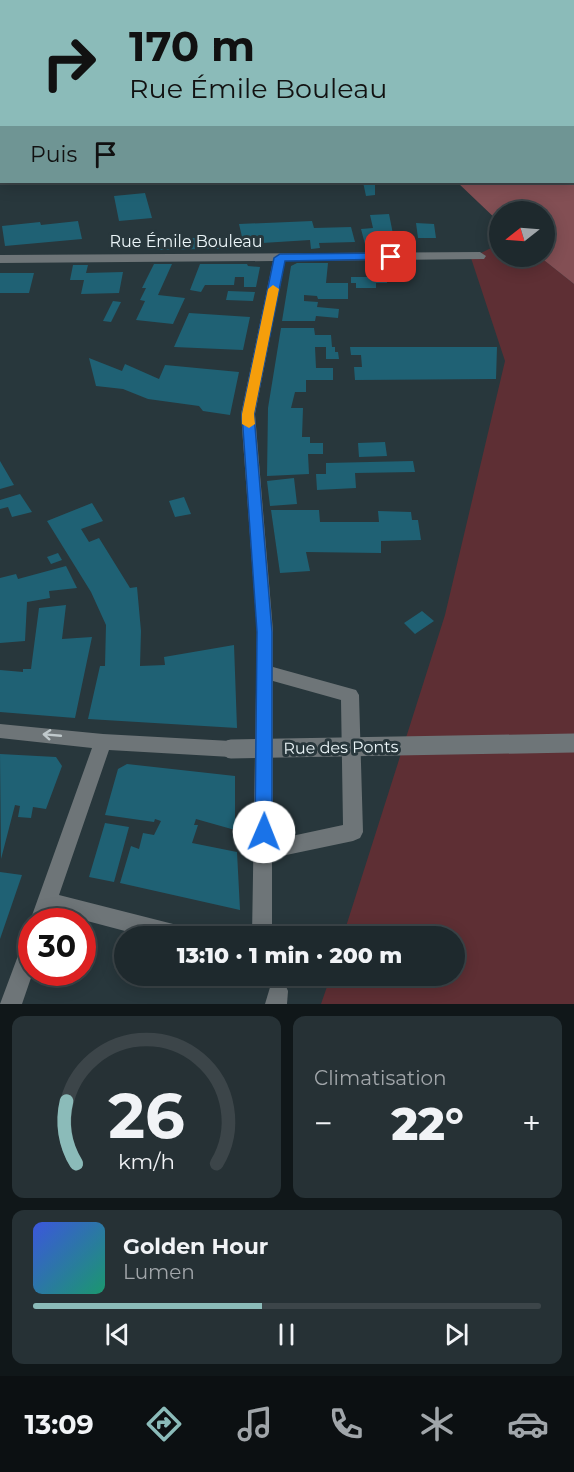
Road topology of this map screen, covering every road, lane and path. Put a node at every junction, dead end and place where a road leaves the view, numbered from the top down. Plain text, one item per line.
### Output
1 (480, 256) dead end
2 (280, 258) junction
3 (0, 259) edge
4 (265, 672) junction
5 (0, 731) edge
6 (103, 742) junction
7 (574, 742) edge
8 (263, 850) junction
9 (47, 901) junction
10 (45, 908) edge
11 (143, 926) edge
12 (262, 926) edge
13 (18, 984) edge
14 (11, 1004) edge

1 - 2 street, Rue Émile Bouleau
2 - 3 street, Rue Émile Bouleau
2 - 4 street
4 - 8 street
4 - 8 street
6 -> 5 street, Rue des Ponts
6 - 7 street, Rue des Ponts, bridge
6 - 9 street
8 - 12 street
9 - 10 street
9 - 11 street
13 - 14 street

